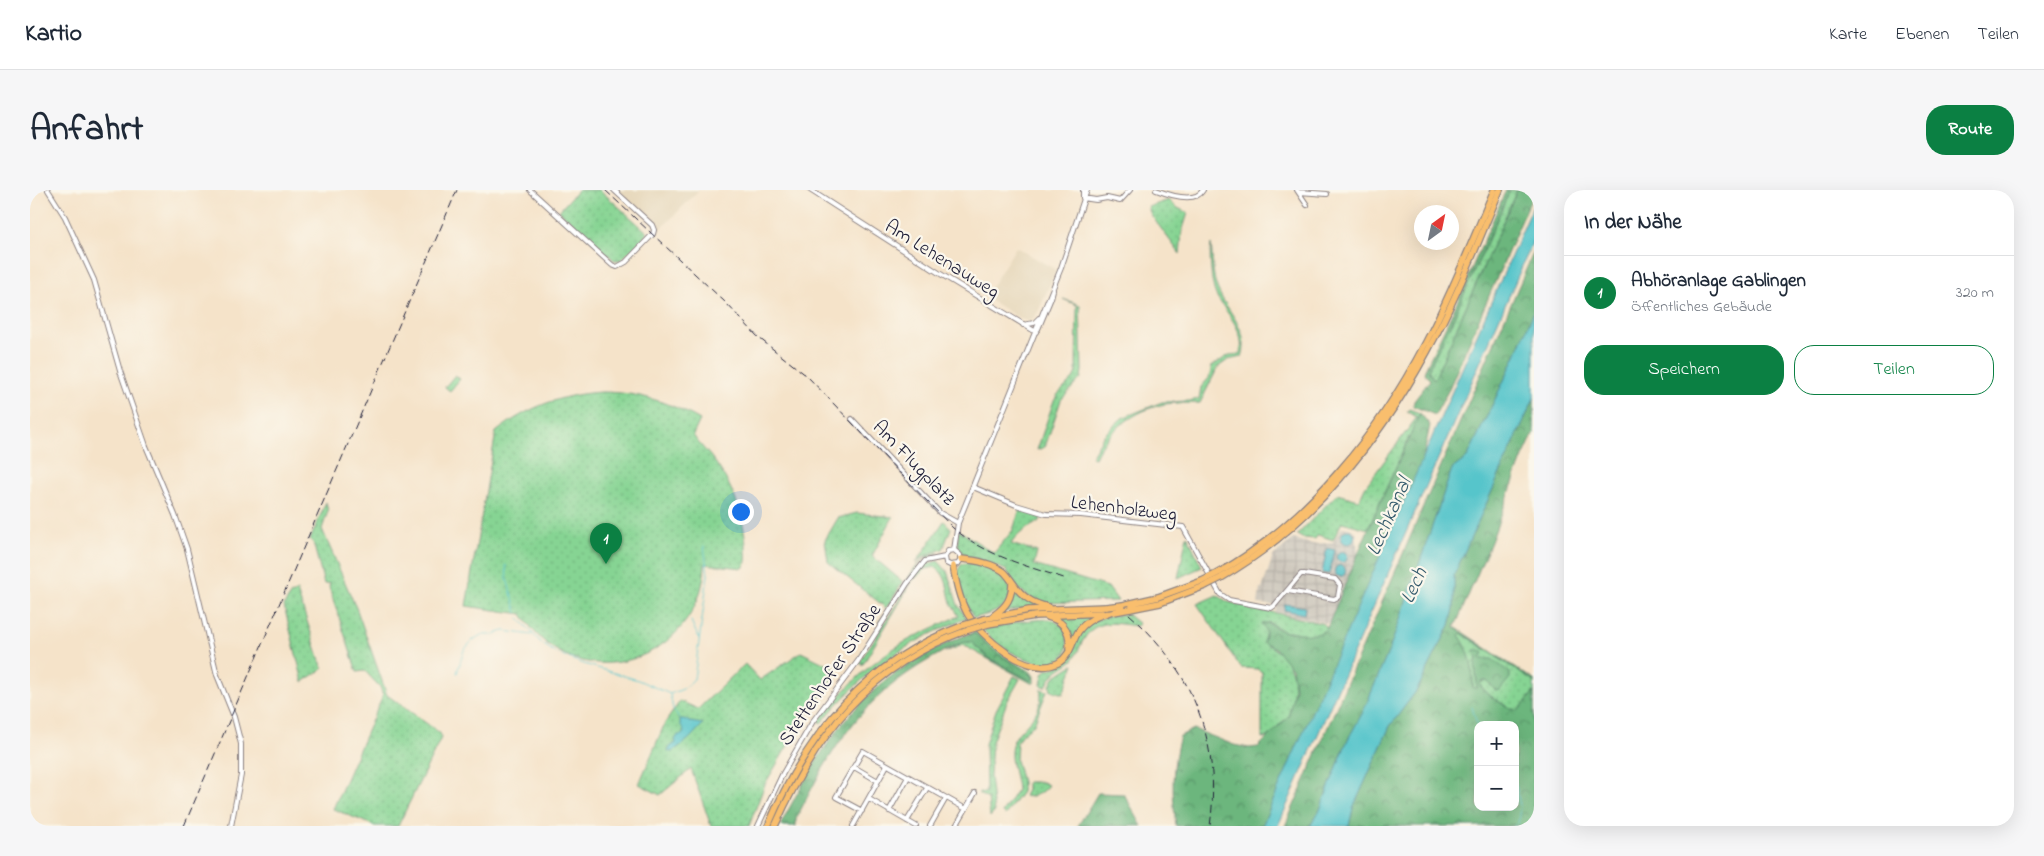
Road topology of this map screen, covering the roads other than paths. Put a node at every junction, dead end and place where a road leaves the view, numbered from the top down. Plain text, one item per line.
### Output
1 (48, 190) edge
2 (530, 190) edge
3 (614, 190) edge
4 (810, 190) edge
5 (1083, 190) edge
6 (1087, 190) edge
7 (1130, 190) edge
8 (1156, 190) edge
9 (1203, 190) edge
10 (1494, 190) edge
11 (1500, 190) edge
12 (1298, 191) edge
13 (1327, 194) dead end
14 (1083, 198) junction
15 (1307, 206) dead end
16 (1052, 290) junction
17 (1041, 316) junction
18 (1023, 325) junction
19 (1037, 331) junction
20 (852, 418) dead end
21 (973, 486) junction
22 (958, 523) junction
23 (954, 550) junction
24 (944, 557) junction
25 (961, 559) junction
26 (953, 566) junction
27 (1220, 576) junction
28 (1012, 582) junction
29 (1203, 584) junction
30 (1288, 591) junction
31 (1055, 609) junction
32 (1112, 612) junction
33 (1041, 615) junction
34 (987, 620) junction
35 (966, 627) junction
36 (1068, 653) junction
37 (888, 765) junction
38 (854, 767) junction
39 (908, 777) junction
40 (878, 781) junction
41 (927, 788) junction
42 (975, 793) dead end
43 (946, 798) junction
44 (869, 799) junction
45 (966, 809) junction
46 (889, 810) junction
47 (862, 811) junction
48 (908, 821) junction
49 (231, 826) edge
50 (758, 826) edge
51 (768, 826) edge
52 (774, 826) edge
53 (853, 826) edge
54 (916, 826) edge
55 (930, 826) edge
56 (956, 826) edge

1 - 49 street
2 - 3 street
4 - 18 street, Am Lehenauweg
5 - 14 street
6 - 14 street
7 - 14 street
8 - 9 street
10 - 27 highway
11 - 27 highway
12 - 13 street
12 - 15 street
14 - 16 street
16 - 17 street
16 - 19 street
17 - 18 street
17 - 19 street
18 - 19 street, Am Lehenauweg
19 - 21 street
20 - 22 street, Am Flugplatz
21 - 22 street
21 - 30 street, Lehenholzweg
22 - 23 street
23 - 24 street
23 - 25 street
24 - 26 street
24 - 50 street, Stettenhofer Straße
25 - 26 street
25 - 28 highway
26 - 36 highway
27 - 29 highway, bridge
28 - 31 highway
28 - 34 highway
29 - 31 highway, bridge
29 - 32 highway, bridge
30 - 30 street, Lehenholzweg
31 - 34 highway
32 - 33 highway
32 - 36 highway
33 - 34 highway
33 - 36 highway
34 - 35 highway, bridge
35 - 51 highway
35 - 52 highway
37 - 38 street
37 - 39 street
37 - 40 street
38 - 40 street
38 - 47 street
39 - 41 street
39 - 46 street
40 - 44 street
41 - 43 street
41 - 48 street
42 - 45 street
43 - 45 street
43 - 55 street
44 - 46 street
44 - 47 street
45 - 56 street
46 - 48 street
47 - 53 street
48 - 54 street

